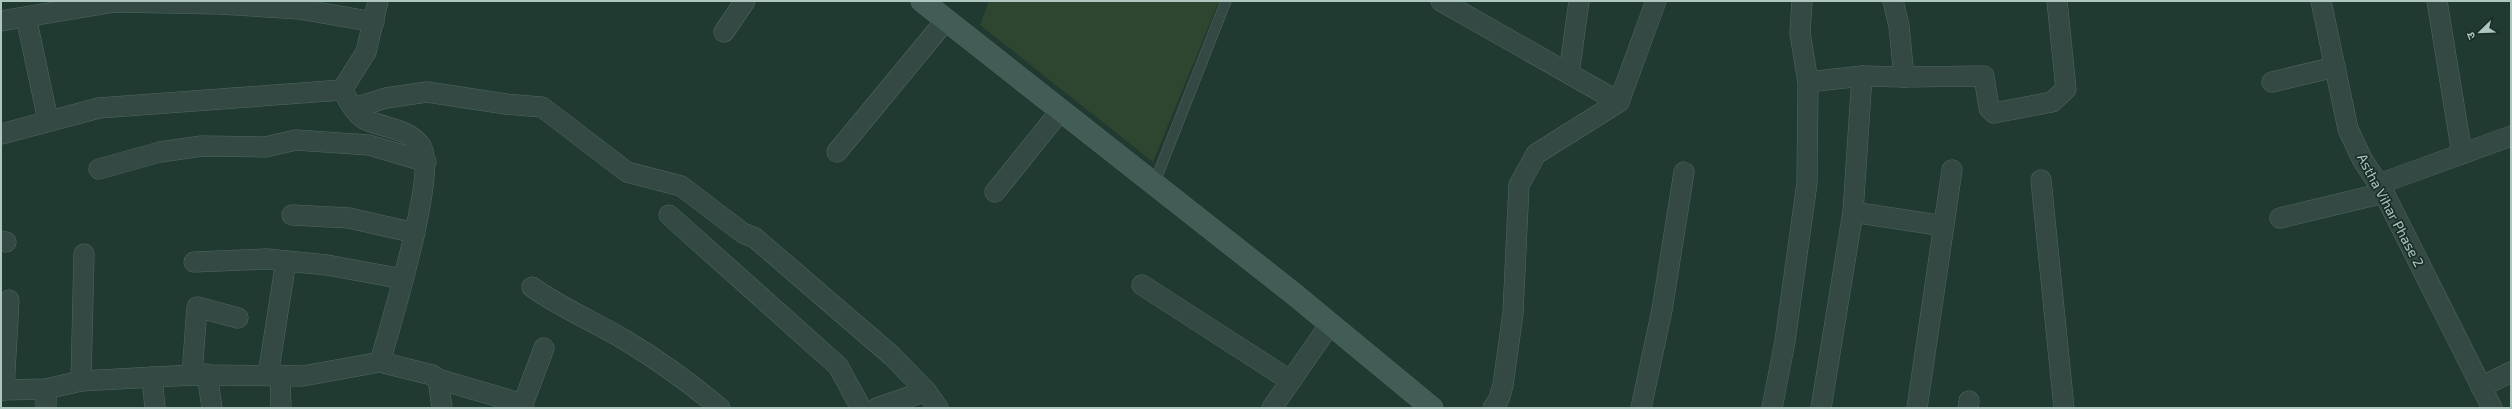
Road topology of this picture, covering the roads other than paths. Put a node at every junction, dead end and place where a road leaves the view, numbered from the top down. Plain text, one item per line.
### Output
1 (378, 1) edge
2 (745, 1) edge
3 (922, 1) edge
4 (1226, 1) edge
5 (1441, 1) edge
6 (1474, 1) edge
7 (1579, 1) edge
8 (1656, 1) edge
9 (1802, 1) edge
10 (1893, 1) edge
11 (2058, 1) edge
12 (2321, 1) edge
13 (2437, 1) edge
14 (26, 17) junction
15 (946, 20) junction
16 (1475, 20) junction
17 (1, 21) edge
18 (374, 22) junction
19 (724, 32) dead end
20 (2335, 67) junction
21 (1569, 74) junction
22 (1862, 76) junction
23 (1904, 77) junction
24 (1808, 82) junction
25 (2272, 82) dead end
26 (342, 90) junction
27 (1619, 102) junction
28 (354, 108) junction
29 (1061, 110) junction
30 (48, 120) junction
31 (1, 134) edge
32 (2511, 136) edge
33 (837, 152) dead end
34 (2462, 154) junction
35 (426, 162) junction
36 (99, 169) dead end
37 (1952, 170) dead end
38 (1684, 172) dead end
39 (2041, 180) dead end
40 (1154, 184) junction
41 (2381, 188) junction
42 (995, 192) dead end
43 (1853, 212) junction
44 (292, 215) dead end
45 (669, 215) dead end
46 (2280, 218) dead end
47 (1944, 226) junction
48 (415, 233) junction
49 (84, 254) dead end
50 (286, 261) junction
51 (194, 262) dead end
52 (402, 280) junction
53 (1142, 284) dead end
54 (532, 288) dead end
55 (9, 300) dead end
56 (238, 318) dead end
57 (1330, 324) junction
58 (544, 348) dead end
59 (380, 362) junction
60 (2511, 372) edge
61 (200, 374) junction
62 (274, 375) junction
63 (152, 377) junction
64 (438, 379) junction
65 (81, 381) junction
66 (1291, 381) junction
67 (2482, 387) junction
68 (2, 390) edge
69 (926, 391) junction
70 (46, 399) edge
71 (523, 406) edge
72 (155, 408) edge
73 (212, 408) edge
74 (281, 408) edge
75 (442, 408) edge
76 (720, 408) edge
77 (861, 408) edge
78 (878, 408) edge
79 (938, 408) edge
80 (1272, 408) edge
81 (1432, 408) edge
82 (1493, 408) edge
83 (1641, 408) edge
84 (1772, 408) edge
85 (1821, 408) edge
86 (1917, 408) edge
87 (2064, 408) edge
88 (2492, 408) edge

1 - 18 street
2 - 19 street
3 - 15 main road
4 - 40 lane
5 - 16 street
6 - 16 street
7 - 21 street
8 - 27 street
9 - 24 street
10 - 23 street
11 - 23 street
12 - 20 street, Astha Vihar Phase 2
13 - 34 street
14 - 17 street
14 - 18 street
14 - 30 street
15 - 29 main road
15 - 33 street
16 - 21 street
18 - 26 street
20 - 25 street
20 - 41 street, Astha Vihar Phase 2
21 - 27 street
22 - 23 street
22 - 24 street
22 - 43 street
24 - 84 street
26 - 28 street
26 - 30 street
27 - 82 street
28 - 35 street
28 - 69 street
29 - 40 main road
29 - 42 street
30 - 31 street
32 - 34 street
34 - 41 street
35 - 36 street
35 - 48 street
37 - 47 street
38 - 83 street
39 - 87 street
40 - 57 main road
41 - 46 street
41 - 67 street, Astha Vihar Phase 2
43 - 47 street
43 - 85 street
44 - 48 street
45 - 77 street
47 - 86 street
48 - 52 street
49 - 65 street
50 - 51 street
50 - 52 street
50 - 62 street
52 - 59 street
53 - 66 street
54 - 76 street
55 - 68 street
56 - 61 street
57 - 66 street
57 - 81 main road
58 - 71 street
59 - 62 street
59 - 64 street
60 - 67 street
61 - 62 street
61 - 63 street
61 - 73 street
62 - 74 street
63 - 65 street
63 - 72 street
64 - 71 street
64 - 75 street
65 - 70 street
66 - 80 street
67 - 88 street, Astha Vihar Phase 2
68 - 70 street
69 - 78 street
69 - 79 street

